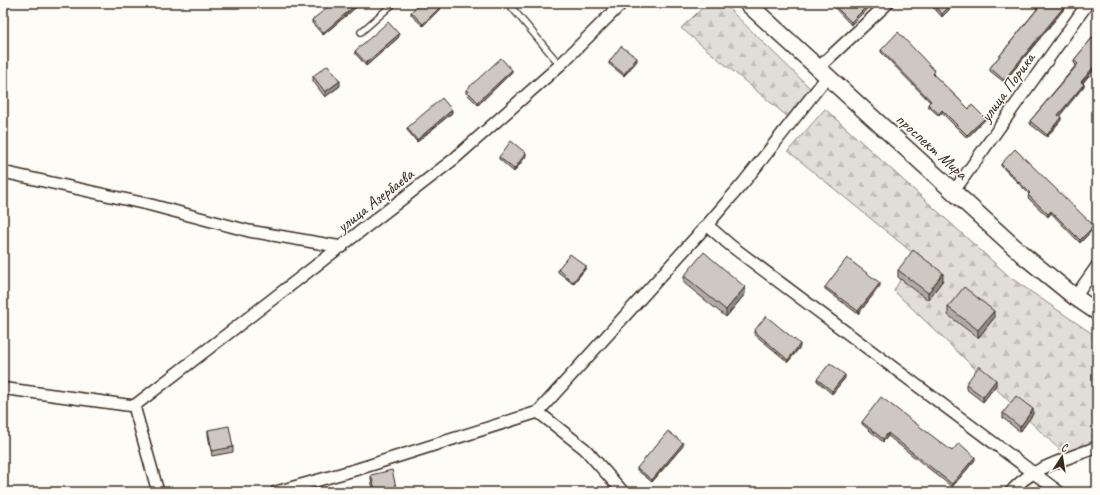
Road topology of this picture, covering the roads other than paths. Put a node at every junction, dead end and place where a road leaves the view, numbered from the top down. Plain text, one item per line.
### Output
1 (394, 3) edge
2 (508, 3) edge
3 (622, 3) edge
4 (746, 3) edge
5 (888, 3) edge
6 (1088, 3) edge
7 (361, 32) dead end
8 (560, 65) junction
9 (822, 73) junction
10 (3, 172) edge
11 (954, 191) junction
12 (707, 225) junction
13 (342, 247) junction
14 (1097, 266) edge
15 (1075, 297) junction
16 (1097, 312) edge
17 (3, 391) edge
18 (134, 406) junction
19 (538, 412) junction
20 (1097, 447) edge
21 (1034, 473) junction
22 (158, 492) edge
23 (276, 492) edge
24 (622, 492) edge
25 (1011, 492) edge
26 (1059, 492) edge

1 - 7 lane
2 - 8 lane
3 - 8 street, улица Азербаева
4 - 9 main road, проспект Мира
5 - 9 street
6 - 11 street, улица Порика
8 - 13 street, улица Азербаева
9 - 11 main road, проспект Мира
9 - 12 street
10 - 13 street
11 - 15 main road, проспект Мира
12 - 19 street
12 - 21 street
13 - 18 street, улица Азербаева
14 - 15 street
15 - 16 main road, проспект Мира
17 - 18 street
18 - 22 street
19 - 23 street
19 - 24 street
20 - 21 street
21 - 25 street
21 - 26 street

